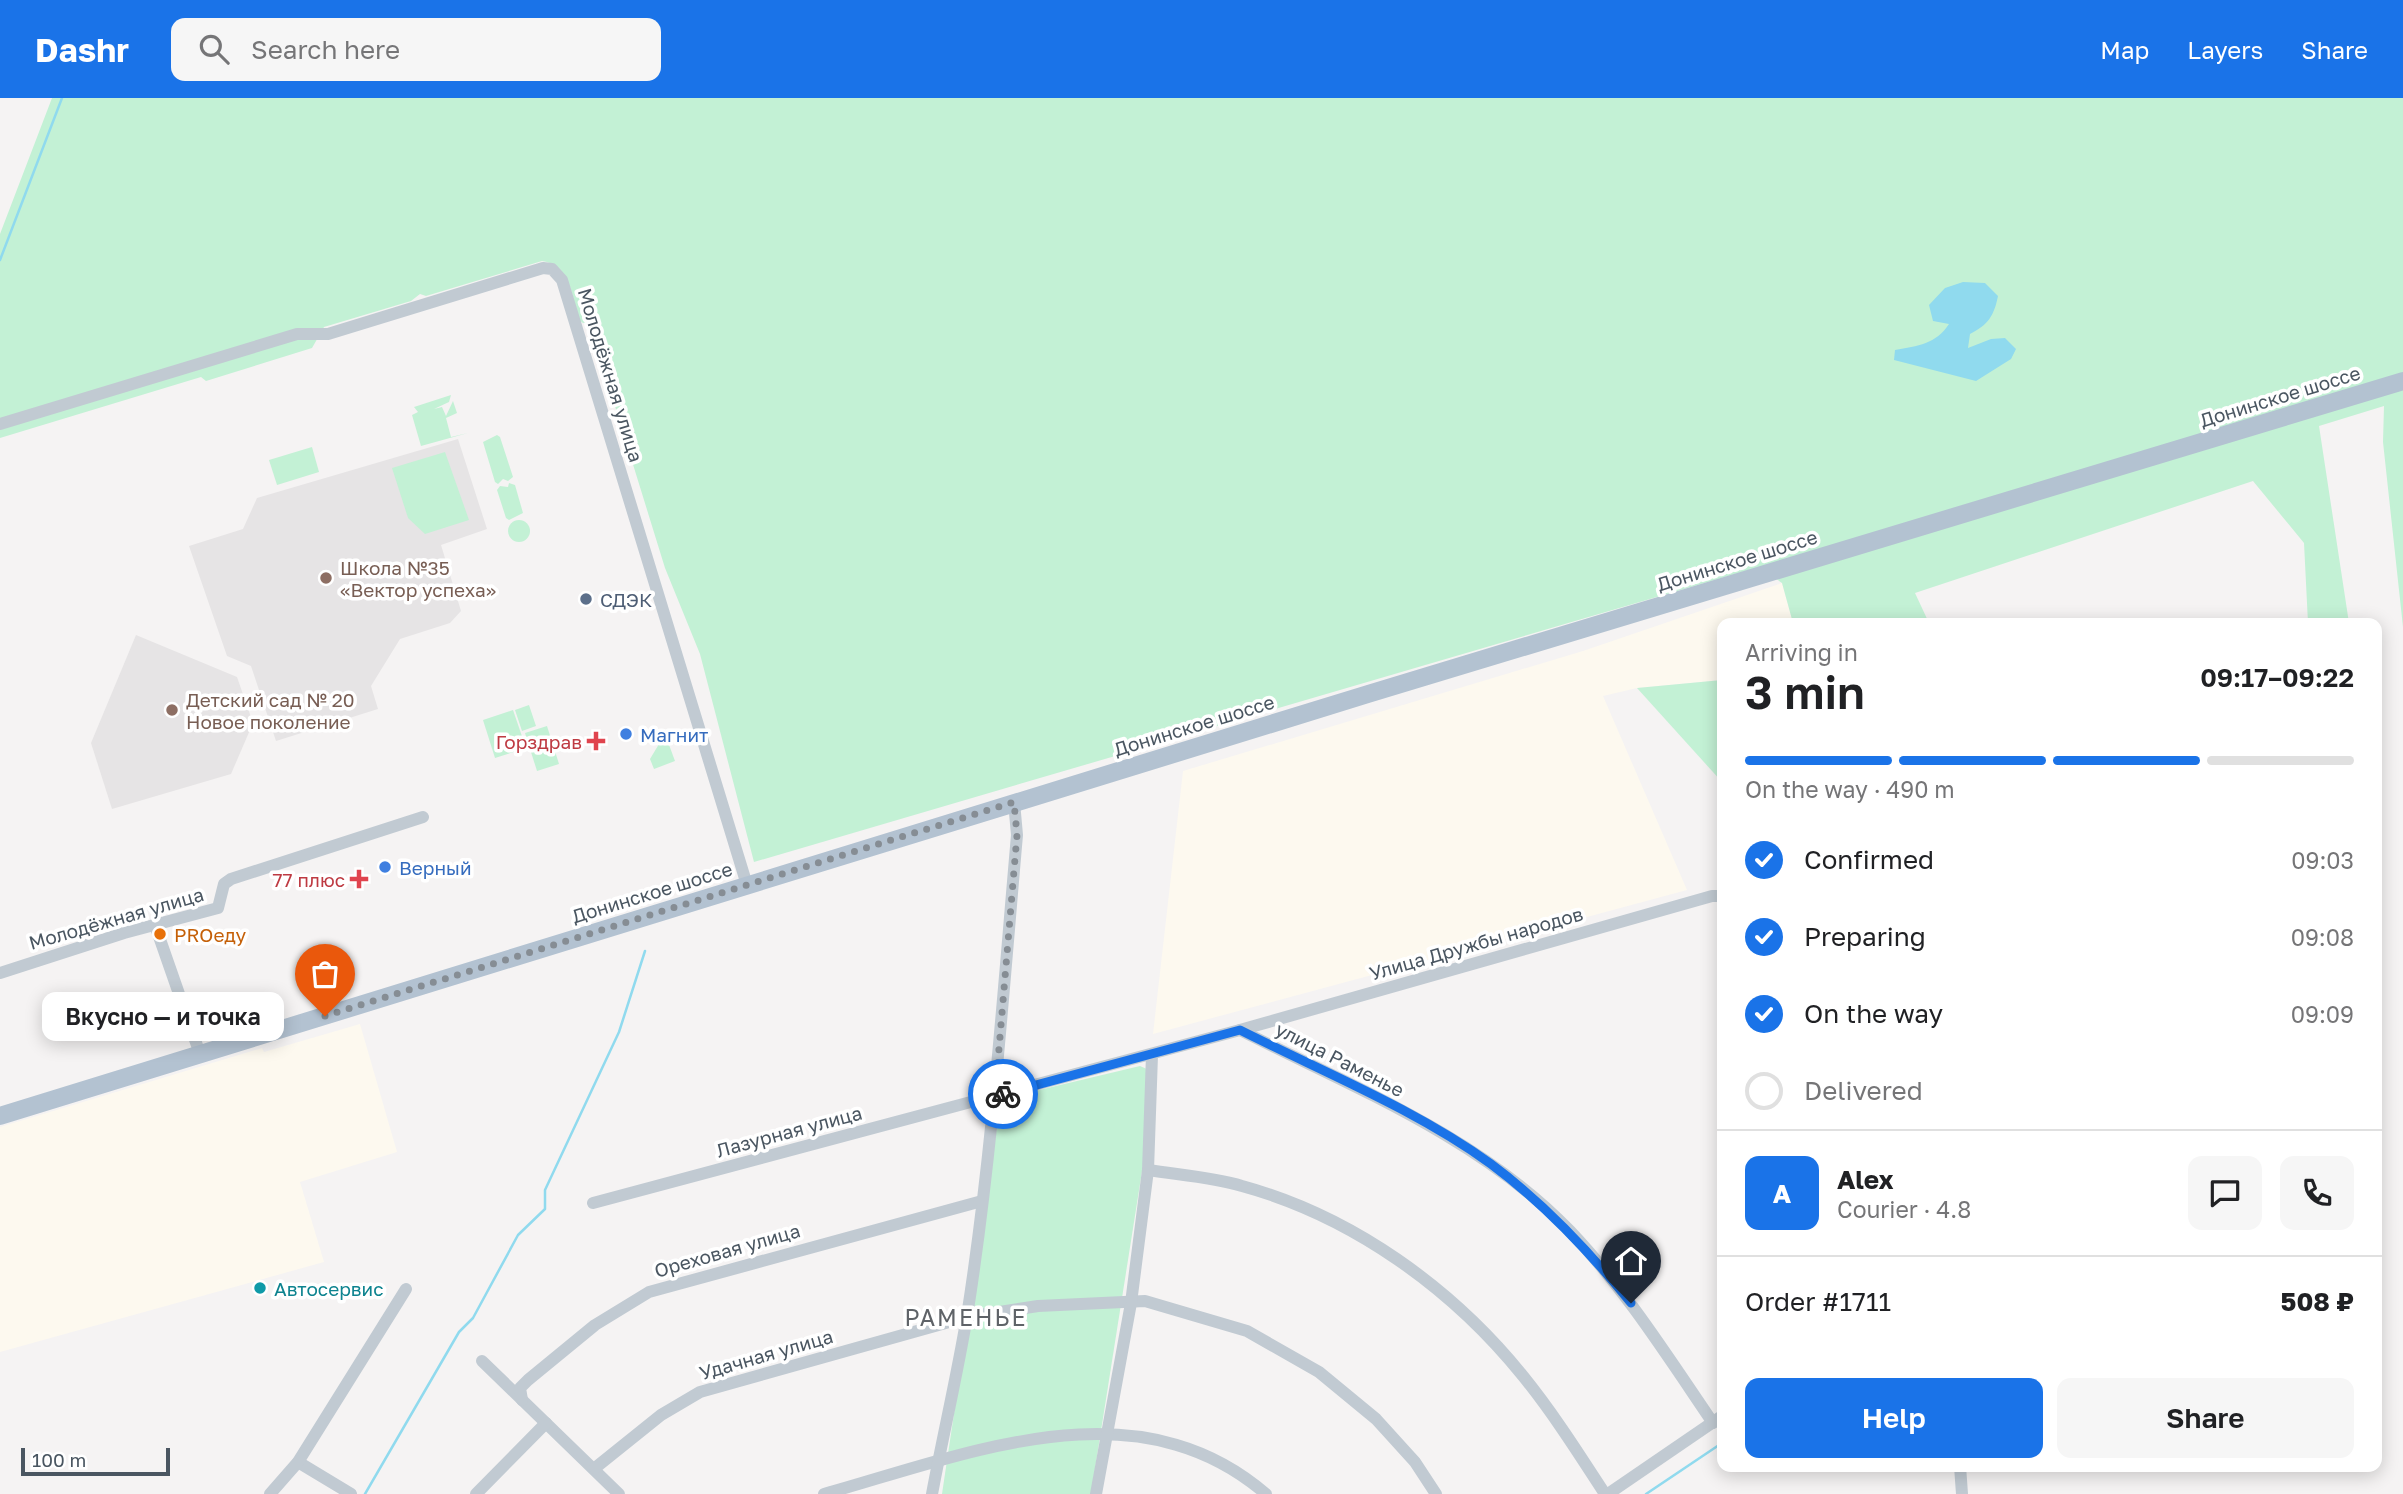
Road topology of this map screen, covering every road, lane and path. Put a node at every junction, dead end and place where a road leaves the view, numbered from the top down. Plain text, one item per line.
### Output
1 (2403, 381) edge
2 (0, 424) edge
3 (1014, 802) junction
4 (423, 817) dead end
5 (747, 885) junction
6 (1717, 896) edge
7 (155, 925) junction
8 (0, 972) edge
9 (1240, 1030) junction
10 (200, 1054) junction
11 (1152, 1055) junction
12 (995, 1096) junction
13 (0, 1116) edge
14 (1148, 1170) junction
15 (982, 1201) junction
16 (593, 1203) dead end
17 (406, 1289) dead end
18 (1131, 1303) junction
19 (967, 1317) junction
20 (482, 1361) dead end
21 (522, 1400) junction
22 (1717, 1420) edge
23 (546, 1423) junction
24 (1107, 1432) junction
25 (939, 1461) junction
26 (298, 1462) junction
27 (595, 1468) junction
28 (1960, 1472) edge
29 (270, 1494) edge
30 (351, 1494) edge
31 (476, 1494) edge
32 (619, 1494) edge
33 (824, 1494) edge
34 (932, 1494) edge
35 (1096, 1494) edge
36 (1266, 1494) edge
37 (1436, 1494) edge
38 (1606, 1494) edge
39 (1962, 1494) edge

1 - 3 main road, Донинское шоссе
2 - 5 street, Молодёжная улица
3 - 5 main road, Донинское шоссе
3 - 12 street
4 - 7 street, Молодёжная улица
5 - 10 main road, Донинское шоссе
6 - 9 street, Улица Дружбы народов
7 - 8 street, Молодёжная улица
7 - 10 street
9 - 11 street
9 - 22 street, улица Раменье
10 - 13 main road, Донинское шоссе
11 - 12 street
11 - 14 street
12 - 15 street
12 - 16 street, Лазурная улица
14 - 18 street
14 - 38 street
15 - 19 street
15 - 21 street, Ореховая улица
17 - 26 street
18 - 19 street, Удачная улица
18 - 24 street
18 - 37 street, Удачная улица
19 - 25 street
19 - 27 street, Удачная улица
20 - 21 street
21 - 23 street
22 - 38 street
23 - 27 street
23 - 31 street
24 - 25 street
24 - 35 street
24 - 36 street
25 - 33 street
25 - 34 street
26 - 29 street
26 - 30 street
27 - 32 street
28 - 39 street

